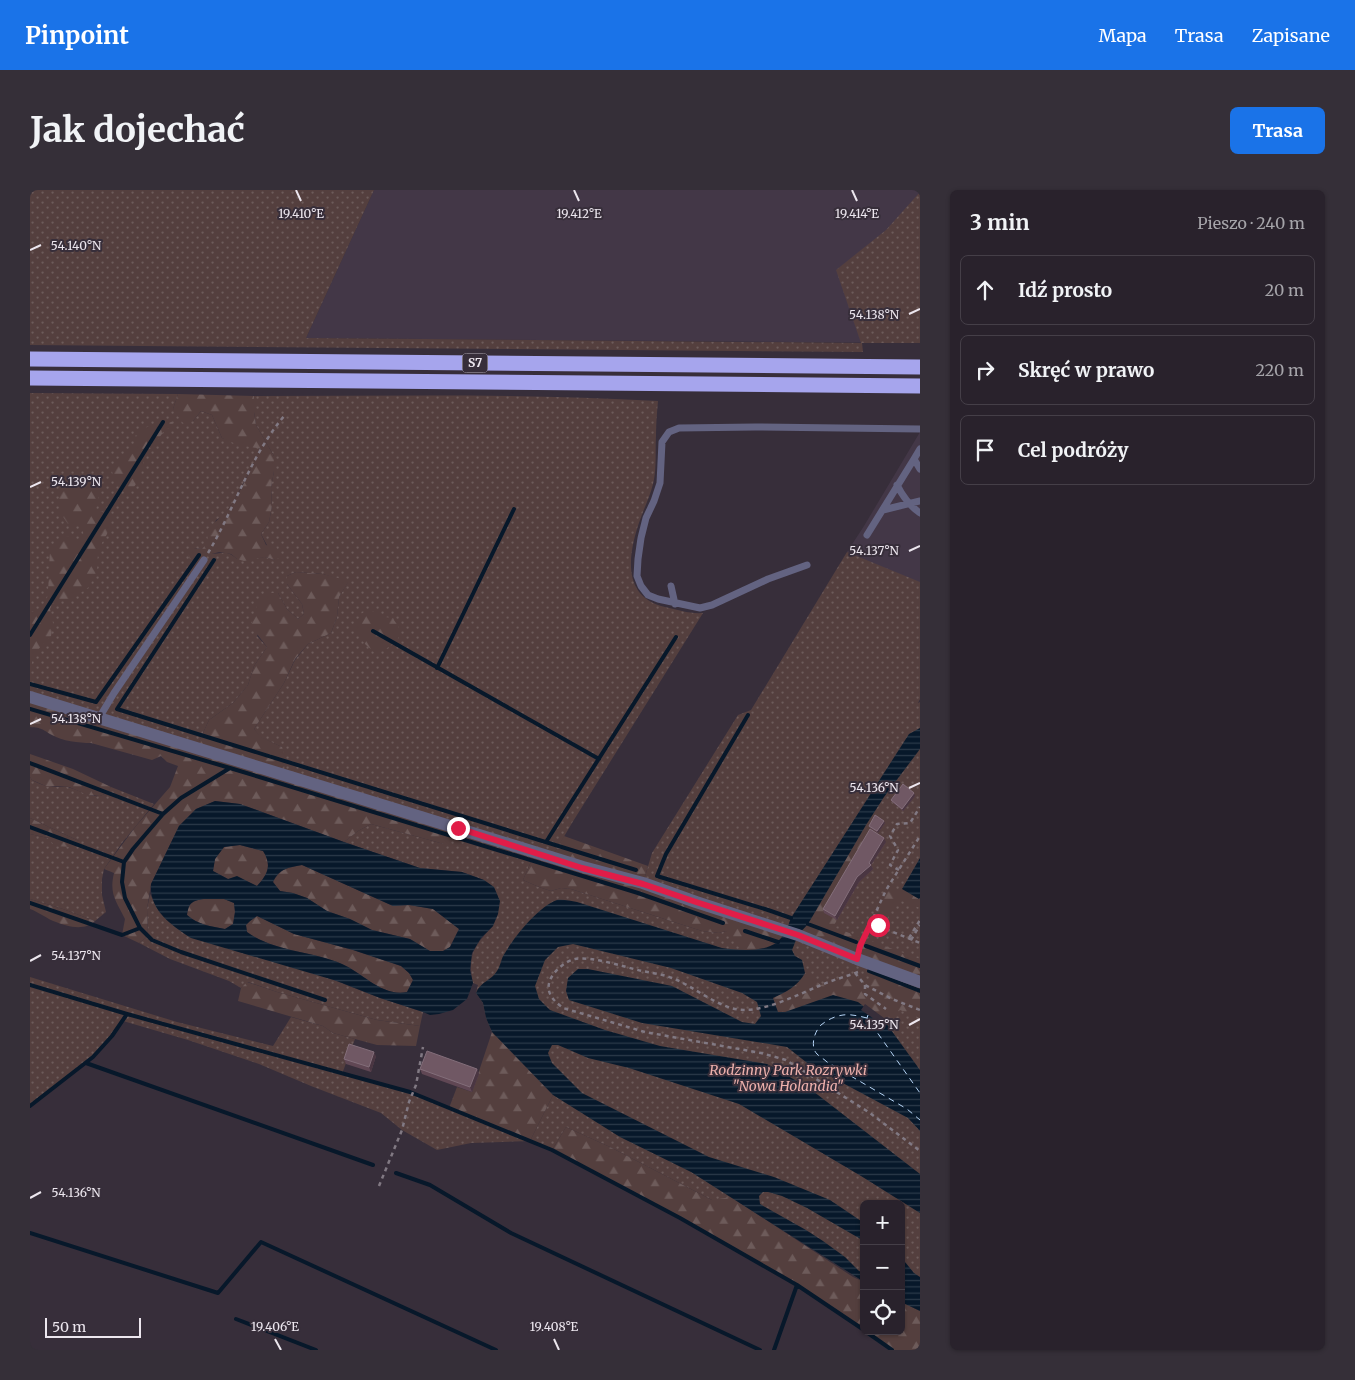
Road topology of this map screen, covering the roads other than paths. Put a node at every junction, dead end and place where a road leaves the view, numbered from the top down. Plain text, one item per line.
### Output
1 (30, 359) edge
2 (920, 367) edge
3 (30, 378) edge
4 (920, 386) edge
5 (920, 429) edge
6 (920, 450) edge
7 (914, 459) junction
8 (920, 469) edge
9 (898, 485) junction
10 (920, 501) edge
11 (909, 504) junction
12 (883, 510) junction
13 (920, 514) edge
14 (867, 535) dead end
15 (204, 560) road end
16 (807, 565) dead end
17 (671, 586) dead end
18 (676, 604) junction
19 (30, 697) edge
20 (99, 718) junction
21 (920, 982) edge

1 - 2 highway, S7
3 - 4 highway, S7
5 - 18 lane
6 - 7 lane
7 - 8 lane
7 - 9 lane
9 - 11 lane
9 - 12 lane
10 - 11 lane
11 - 12 lane
11 - 13 lane
12 - 14 lane
15 - 20 lane
16 - 18 lane
17 - 18 lane
19 - 20 street
20 - 21 street

